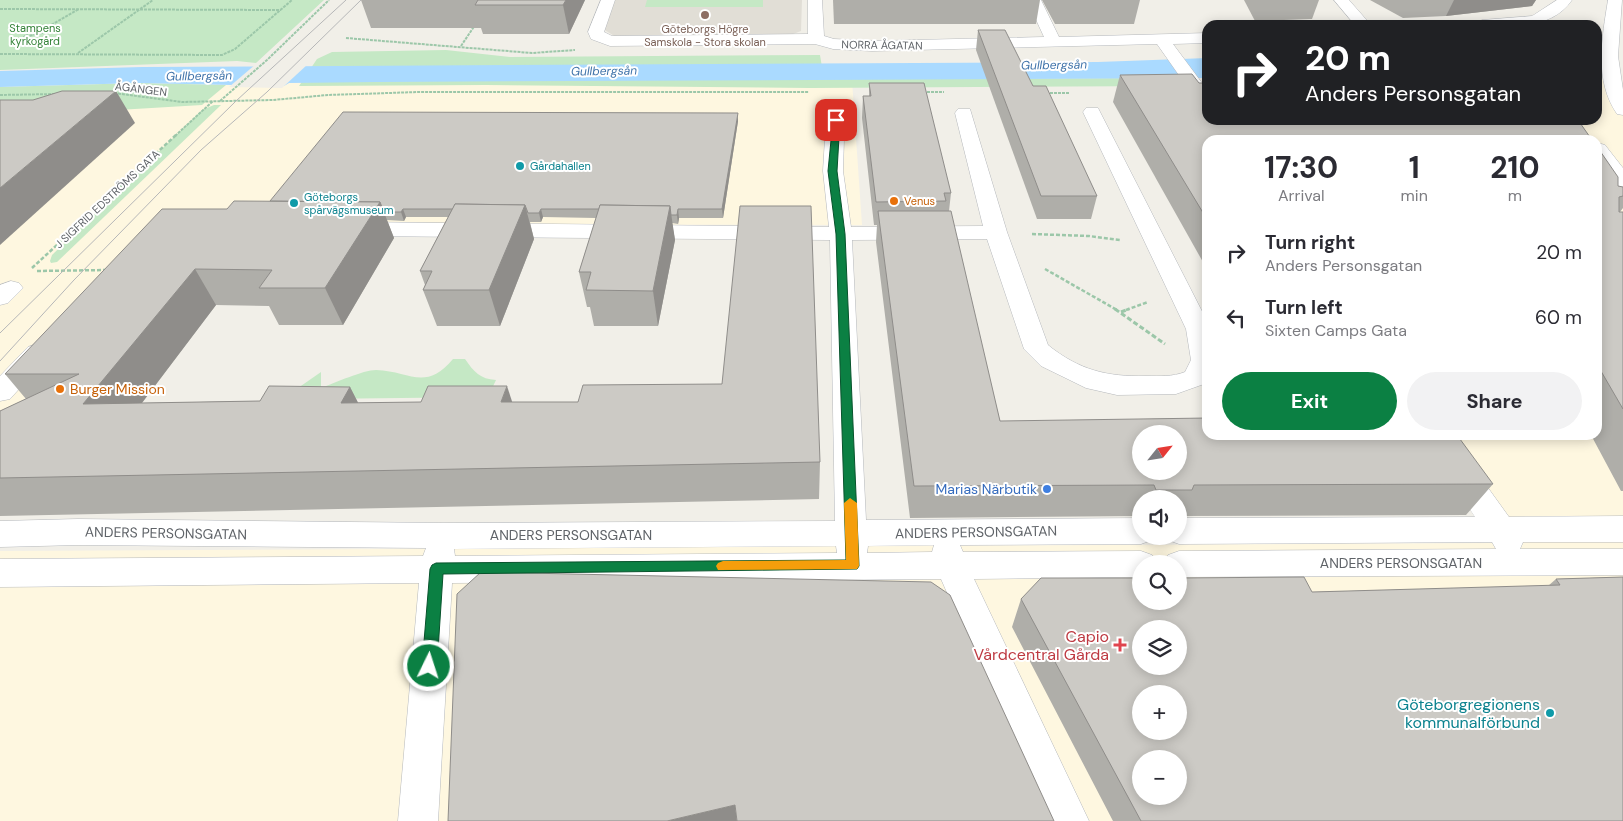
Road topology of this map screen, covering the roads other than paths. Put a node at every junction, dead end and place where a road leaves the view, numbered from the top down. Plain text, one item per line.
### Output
1 (608, 0) edge
2 (815, 0) edge
3 (1034, 0) edge
4 (1341, 0) edge
5 (1565, 0) edge
6 (1615, 0) edge
7 (1359, 20) edge
8 (1541, 20) edge
9 (1202, 38) edge
10 (816, 39) junction
11 (1162, 40) junction
12 (1054, 42) junction
13 (1603, 46) edge
14 (1202, 94) edge
15 (1602, 98) edge
16 (1619, 104) edge
17 (836, 106) dead end
18 (1092, 112) dead end
19 (964, 113) dead end
20 (1602, 154) edge
21 (1623, 182) edge
22 (336, 229) edge
23 (841, 234) junction
24 (998, 239) junction
25 (54, 334) edge
26 (1202, 350) edge
27 (1202, 366) edge
28 (0, 392) edge
29 (1438, 440) edge
30 (1500, 529) junction
31 (1623, 529) edge
32 (1132, 531) edge
33 (1187, 531) edge
34 (943, 532) junction
35 (852, 533) junction
36 (0, 534) edge
37 (440, 552) junction
38 (1623, 562) edge
39 (1523, 563) junction
40 (1132, 564) edge
41 (1187, 564) edge
42 (951, 565) junction
43 (852, 566) junction
44 (0, 573) edge
45 (418, 821) edge
46 (1069, 821) edge

1 - 10 street, NORRA ÅGATAN
2 - 10 street
3 - 12 street
4 - 7 street
5 - 8 street
6 - 13 street
9 - 11 street, NORRA ÅGATAN
10 - 12 street, NORRA ÅGATAN
11 - 12 street, NORRA ÅGATAN
11 - 14 street
13 - 16 street
15 - 16 street
17 - 23 street
18 - 26 street
19 - 24 street
20 - 21 street
22 - 23 street
23 - 24 street
23 - 35 street
24 - 27 street
25 - 28 street
29 - 30 street
30 - 31 street
30 - 33 street
30 - 39 street
32 - 34 street, ANDERS PERSONSGATAN
34 - 35 street, ANDERS PERSONSGATAN
34 - 42 street
35 - 37 street, ANDERS PERSONSGATAN
35 - 43 street
36 - 37 street, ANDERS PERSONSGATAN
37 - 43 street, ANDERS PERSONSGATAN
37 - 44 street, ANDERS PERSONSGATAN
37 - 45 street
38 - 39 street, ANDERS PERSONSGATAN
39 - 41 street, ANDERS PERSONSGATAN
40 - 42 street, ANDERS PERSONSGATAN
42 - 43 street, ANDERS PERSONSGATAN
42 - 46 street

